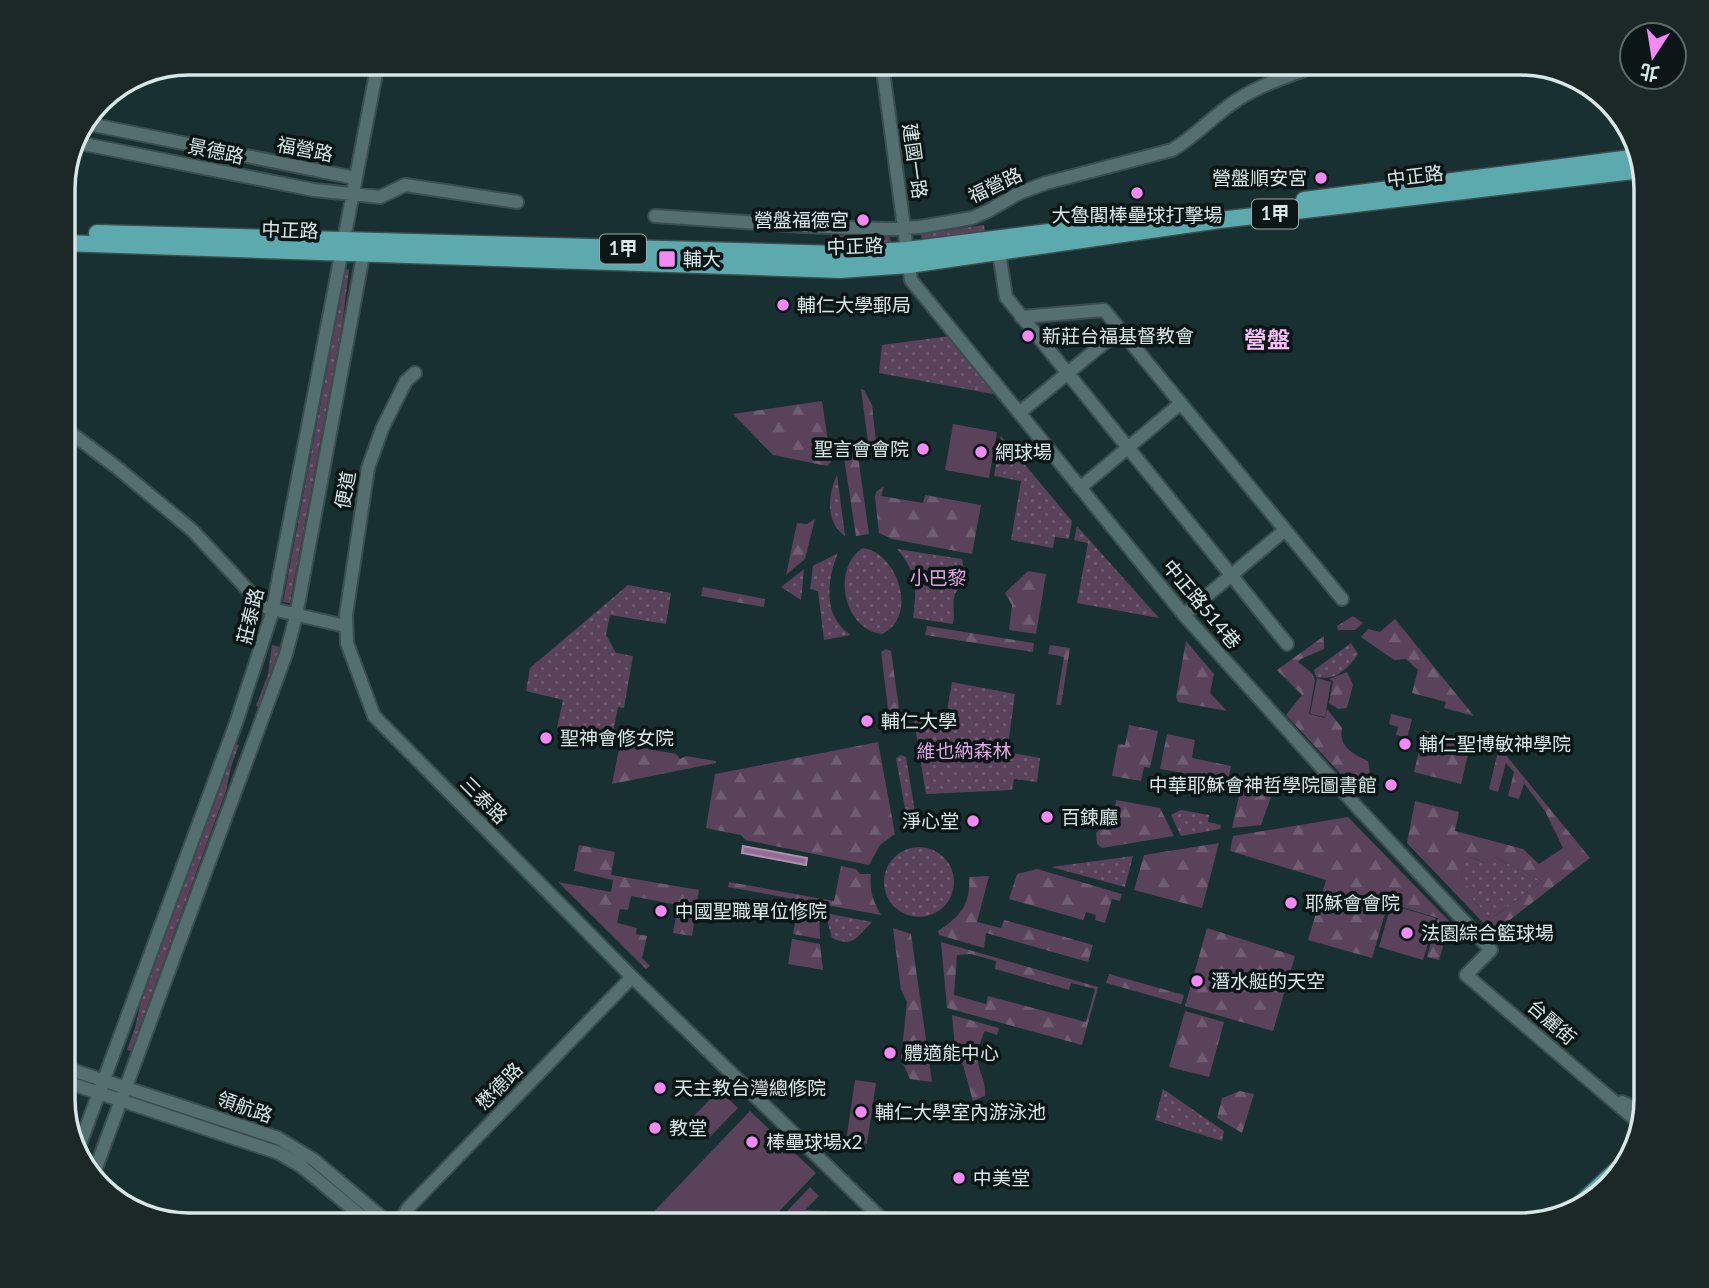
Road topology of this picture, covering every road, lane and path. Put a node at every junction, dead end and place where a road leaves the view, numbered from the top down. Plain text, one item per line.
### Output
1 (376, 75) edge
2 (884, 75) edge
3 (1293, 75) edge
4 (96, 125) edge
5 (85, 144) edge
6 (1629, 158) edge
7 (1632, 171) edge
8 (355, 178) junction
9 (352, 194) junction
10 (517, 202) dead end
11 (655, 216) dead end
12 (905, 229) junction
13 (75, 233) edge
14 (75, 243) edge
15 (341, 246) junction
16 (365, 246) junction
17 (999, 253) junction
18 (908, 258) junction
19 (1021, 317) junction
20 (1120, 330) junction
21 (415, 373) dead end
22 (1067, 373) junction
23 (1181, 403) junction
24 (1019, 413) junction
25 (75, 437) edge
26 (1128, 448) junction
27 (1080, 488) junction
28 (1285, 530) junction
29 (1231, 575) junction
30 (1342, 599) dead end
31 (273, 610) junction
32 (1184, 615) junction
33 (296, 616) junction
34 (345, 626) junction
35 (1287, 644) dead end
36 (231, 722) junction
37 (262, 729) junction
38 (1491, 950) joint
39 (632, 977) junction
40 (75, 1071) edge
41 (104, 1080) junction
42 (75, 1085) edge
43 (1600, 1090) junction
44 (100, 1093) junction
45 (123, 1093) junction
46 (1633, 1108) edge
47 (1632, 1117) edge
48 (83, 1138) edge
49 (97, 1165) edge
50 (357, 1213) edge
51 (377, 1213) edge
52 (405, 1213) edge
53 (876, 1213) edge

1 - 8 street, 莊泰路
2 - 12 street, 建國一路
3 - 12 street, 福營路
4 - 8 street, 福營路
5 - 9 street, 景德路
6 - 18 main road, 中正路 / 1甲
7 - 17 main road, 中正路 / 1甲
8 - 9 street, 莊泰路
9 - 10 street
9 - 15 street, 莊泰路
11 - 12 street, 福營路
12 - 18 street, 建國一路
13 - 15 main road, 中正路 / 1甲
14 - 15 main road, 中正路 / 1甲
15 - 16 main road, 中正路 / 1甲
15 - 31 street, 莊泰路
16 - 18 main road, 中正路 / 1甲
16 - 33 street
17 - 18 main road, 中正路 / 1甲
17 - 19 street
18 - 24 street, 中正路514巷
19 - 20 street
19 - 22 street
20 - 22 street
20 - 23 street
21 - 34 street, 便道
22 - 24 street
22 - 26 street
23 - 26 street
23 - 28 street
24 - 27 street, 中正路514巷
25 - 31 street
26 - 27 street
26 - 29 street
27 - 32 street, 中正路514巷
28 - 29 street
28 - 30 street
29 - 32 street
29 - 35 street
31 - 33 street
31 - 36 street, 莊泰路
32 - 38 street, 中正路514巷
33 - 34 street
33 - 37 street
34 - 39 street, 三泰路
36 - 37 street
36 - 41 street, 莊泰路
37 - 45 street
38 - 43 street, 台麗街
39 - 52 street, 懋德路
39 - 53 street, 三泰路
40 - 41 street, 領航路
41 - 44 street, 莊泰路
41 - 45 street, 領航路
42 - 44 street, 領航路
43 - 46 street
43 - 47 street, 台麗街
44 - 45 street, 領航路
44 - 48 street, 莊泰路
45 - 49 street
45 - 50 street, 領航路
45 - 51 street, 領航路

